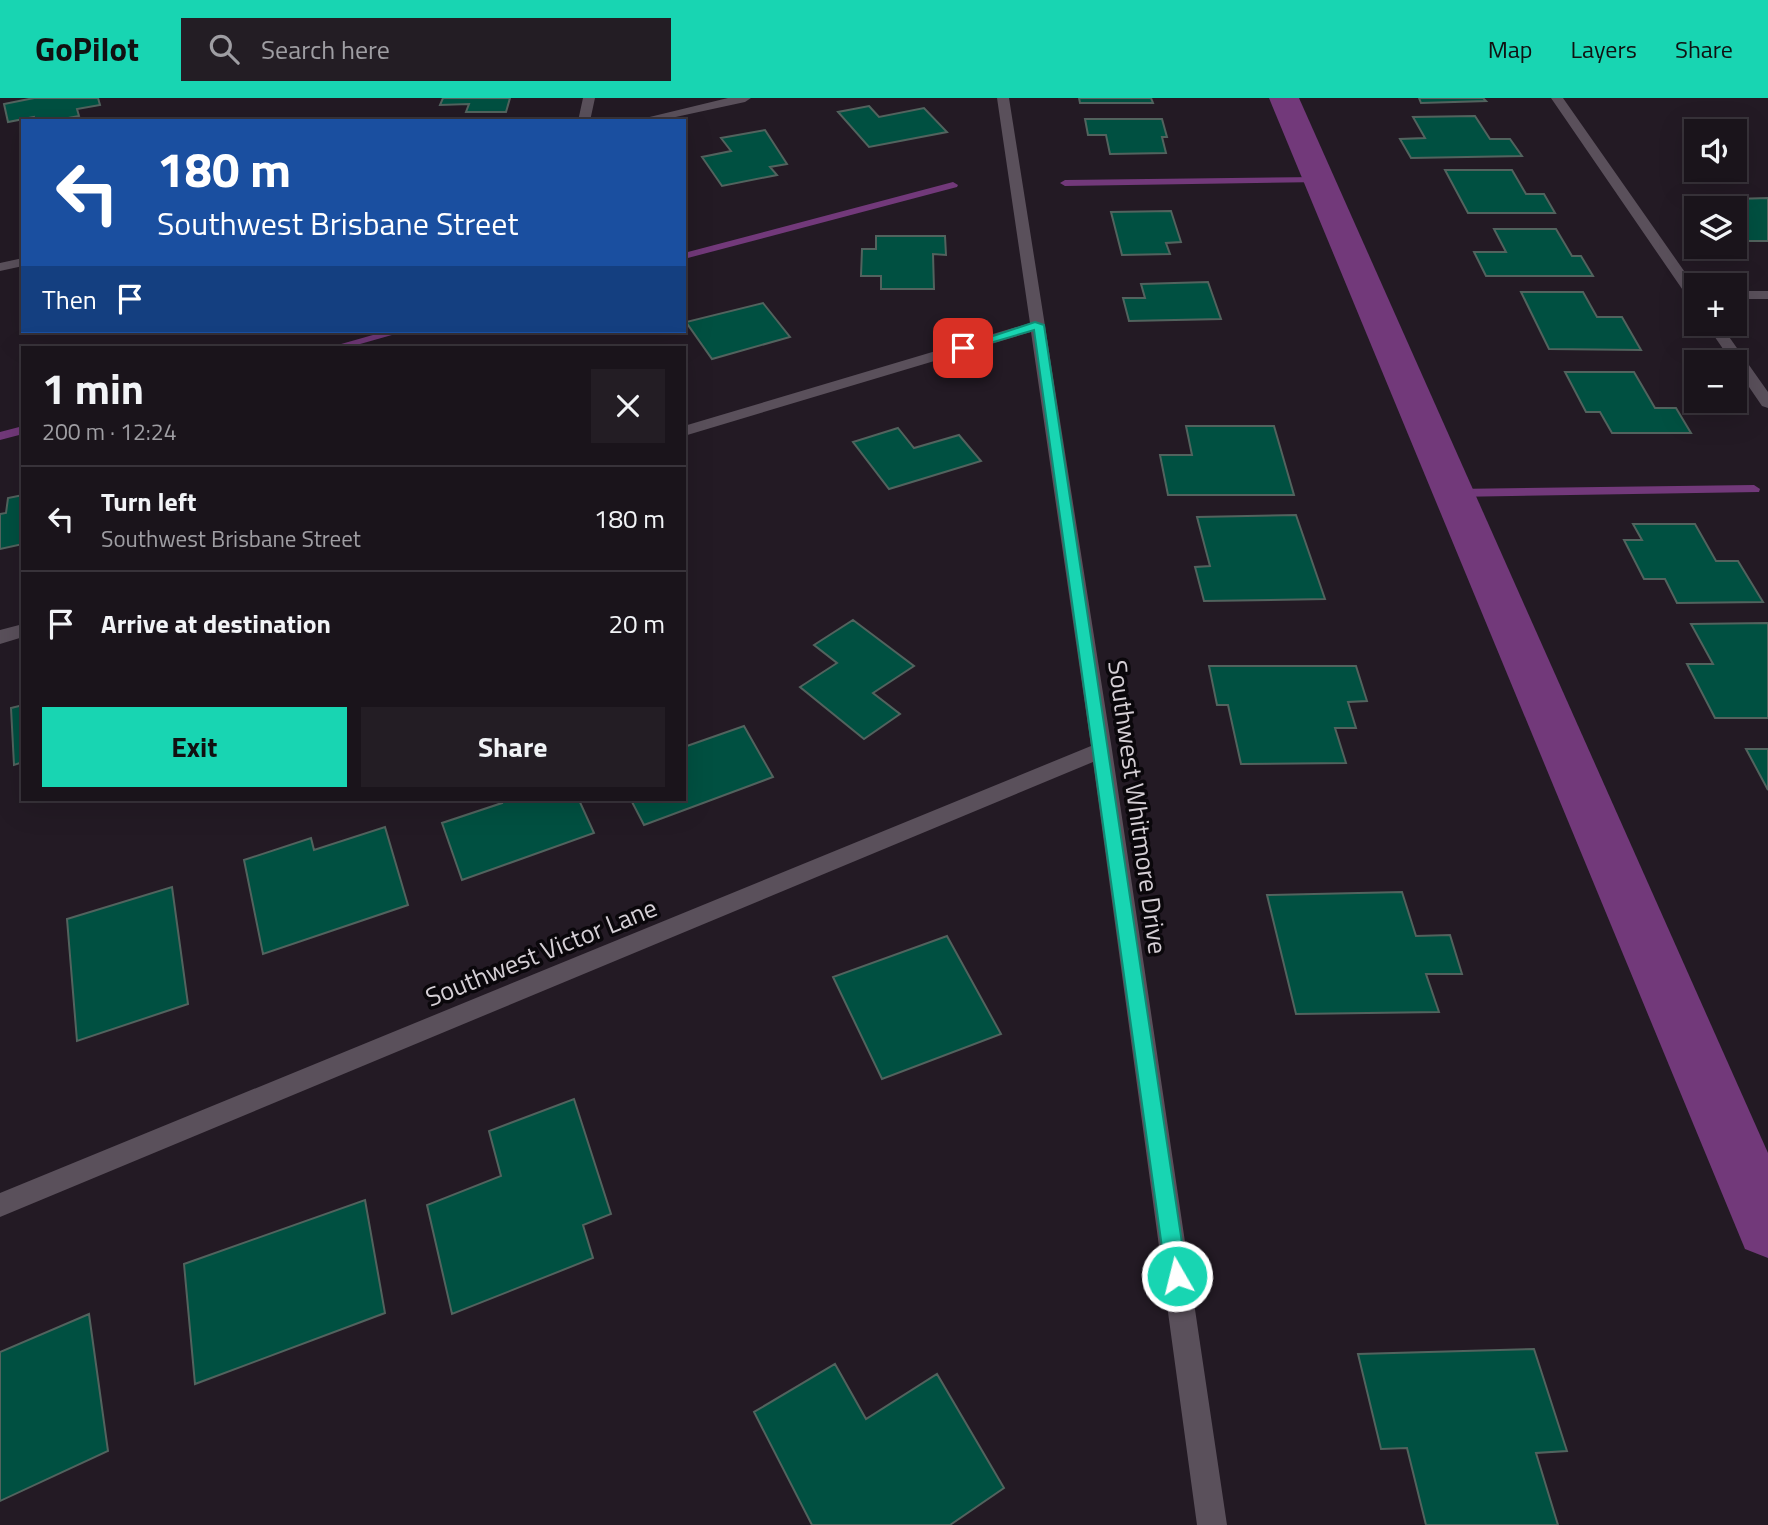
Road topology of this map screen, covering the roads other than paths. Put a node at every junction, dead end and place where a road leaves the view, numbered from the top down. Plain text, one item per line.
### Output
1 (589, 98) edge
2 (745, 98) edge
3 (1003, 98) edge
4 (1557, 98) edge
5 (584, 119) edge
6 (648, 119) edge
7 (21, 262) edge
8 (0, 267) edge
9 (1684, 281) edge
10 (1747, 295) edge
11 (1768, 295) edge
12 (1039, 325) junction
13 (1721, 336) edge
14 (1768, 402) edge
15 (686, 430) edge
16 (21, 631) edge
17 (0, 637) edge
18 (1102, 750) junction
19 (0, 1205) edge
20 (1212, 1525) edge

1 - 5 street
2 - 6 street
3 - 12 street, Southwest Whitmore Drive
4 - 9 street
7 - 8 street
10 - 11 street
12 - 15 street
12 - 18 street, Southwest Whitmore Drive
13 - 14 street
16 - 17 street
18 - 19 street, Southwest Victor Lane
18 - 20 street, Southwest Whitmore Drive

